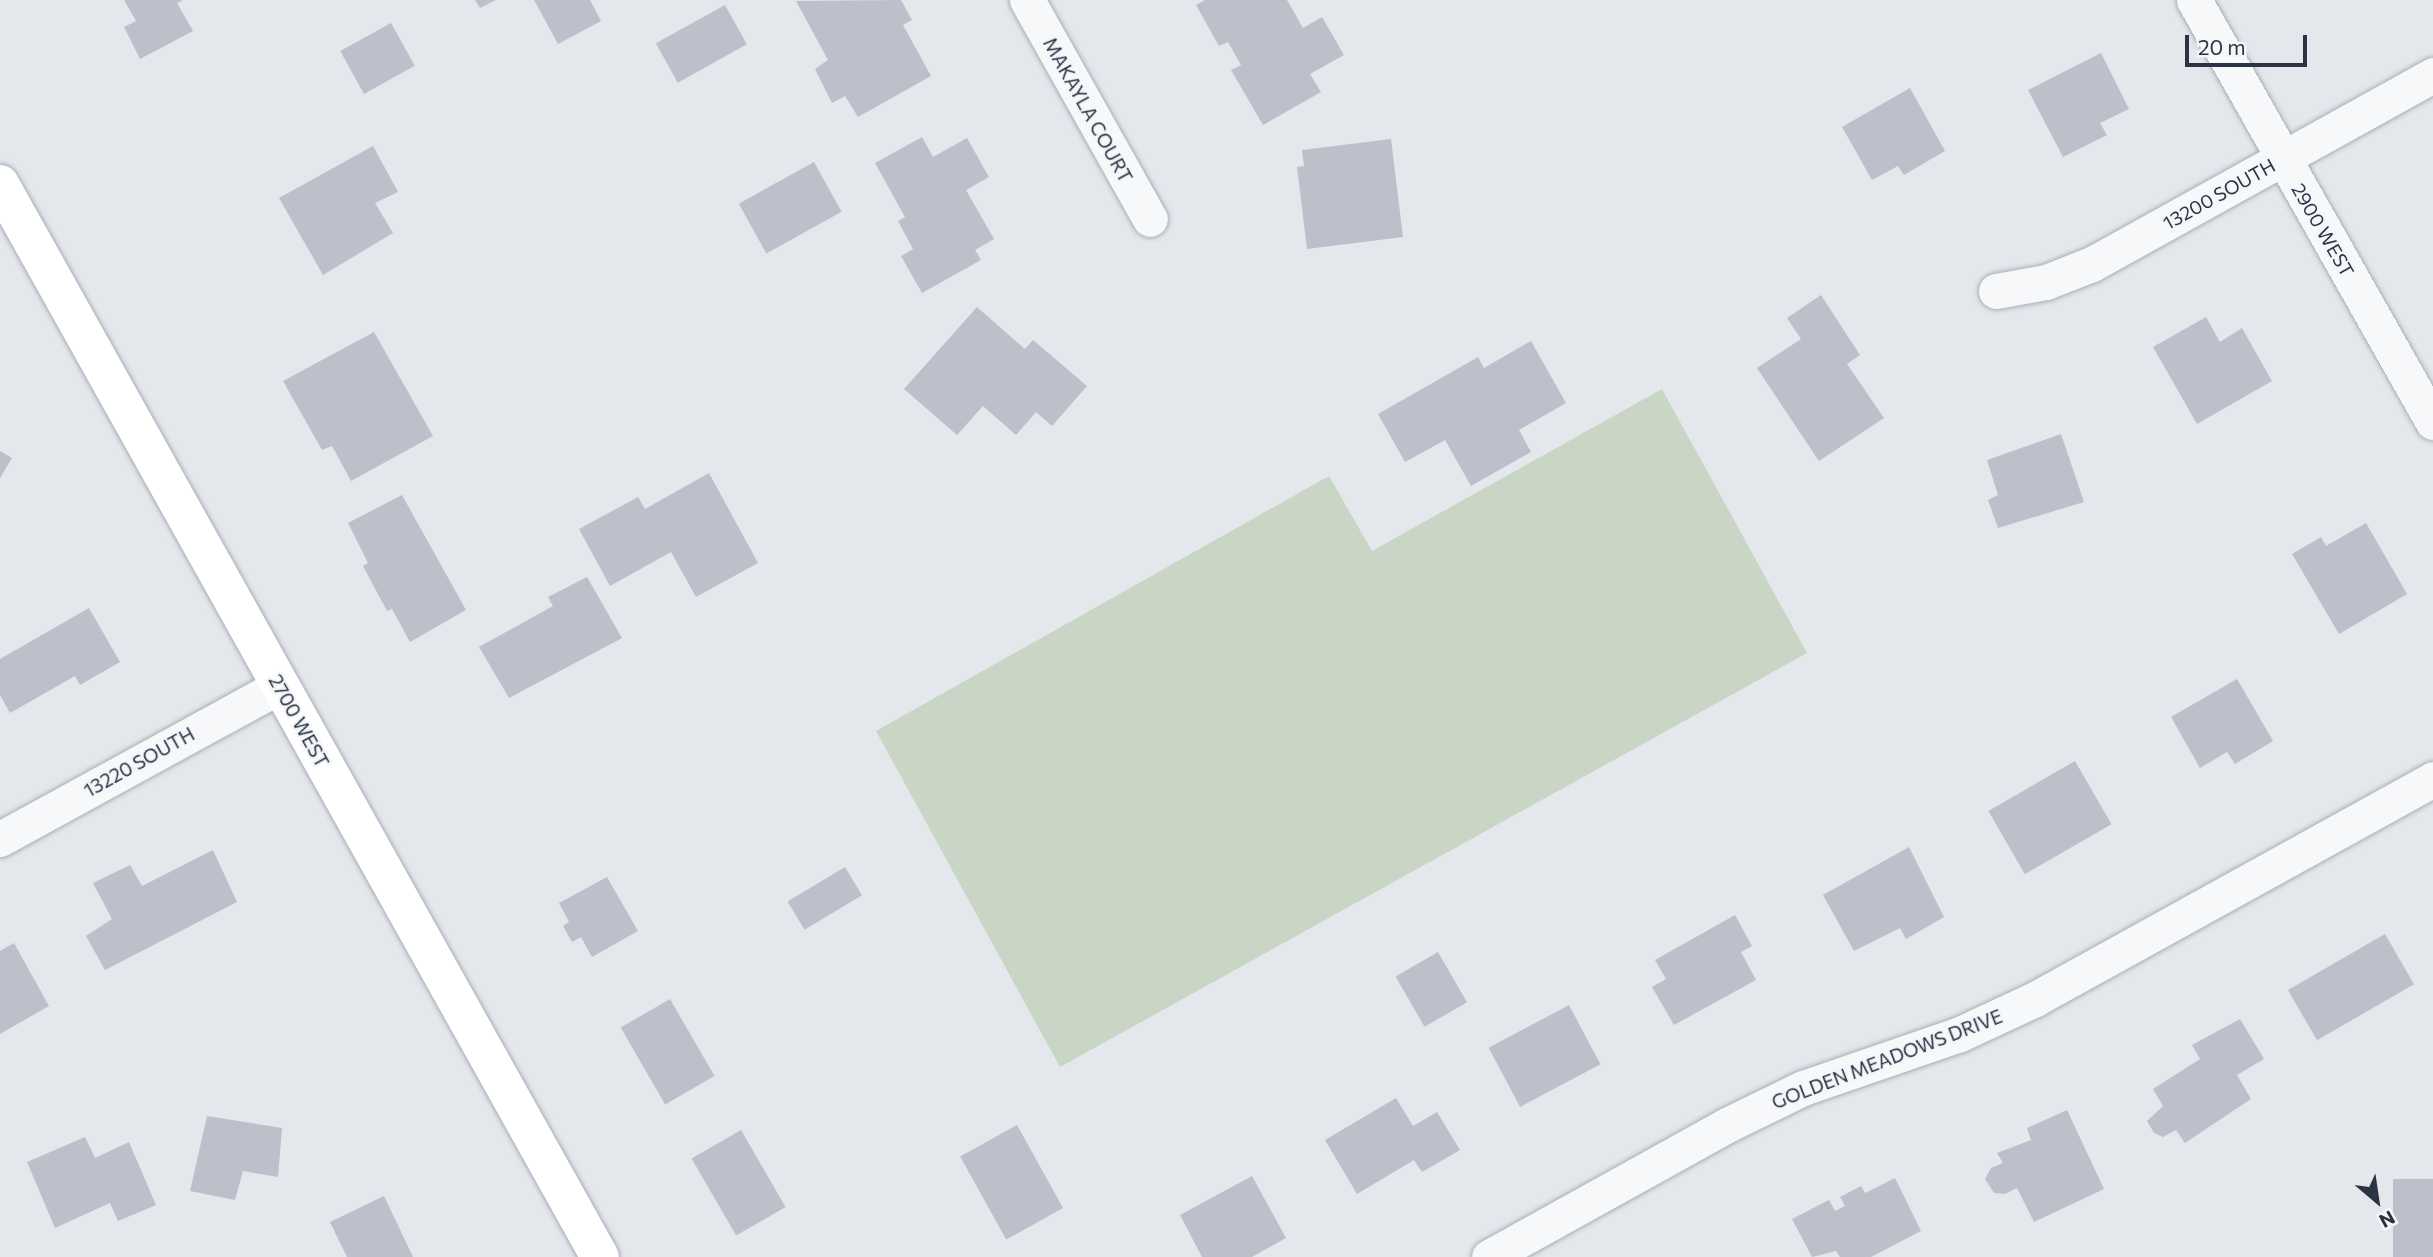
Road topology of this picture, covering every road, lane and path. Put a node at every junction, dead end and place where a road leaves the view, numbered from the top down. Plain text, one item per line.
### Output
1 (1027, 0) edge
2 (2194, 0) edge
3 (2433, 75) edge
4 (2282, 159) junction
5 (0, 184) edge
6 (1150, 219) dead end
7 (1996, 291) dead end
8 (2433, 422) edge
9 (279, 686) junction
10 (2433, 779) edge
11 (0, 839) edge
12 (600, 1257) edge
13 (1489, 1257) edge

1 - 6 street, MAKAYLA COURT
2 - 4 street, 2900 WEST
3 - 4 street, 13200 SOUTH
4 - 7 street, 13200 SOUTH
4 - 8 street, 2900 WEST
5 - 9 main road, 2700 WEST
9 - 11 street, 13220 SOUTH
9 - 12 main road, 2700 WEST
10 - 13 street, GOLDEN MEADOWS DRIVE

